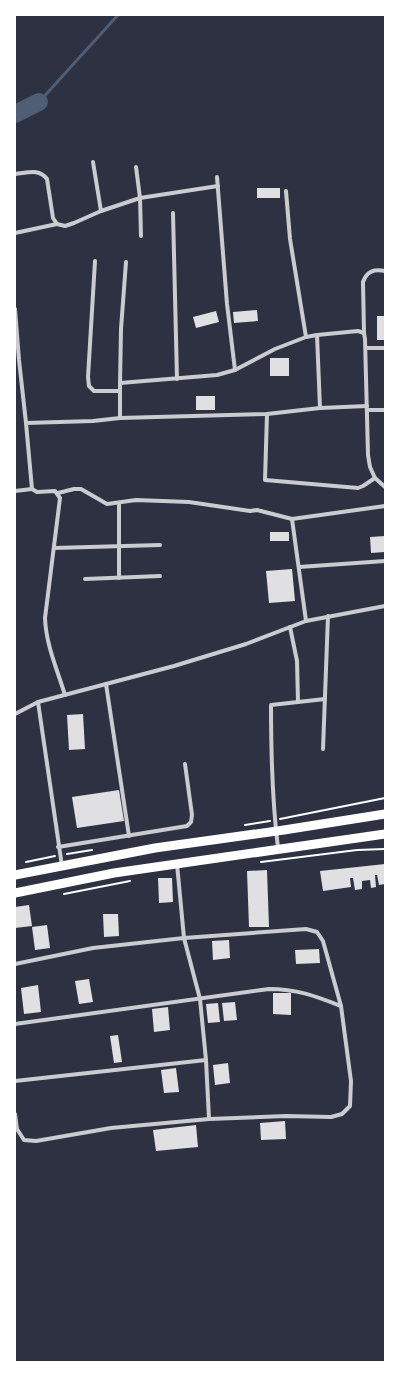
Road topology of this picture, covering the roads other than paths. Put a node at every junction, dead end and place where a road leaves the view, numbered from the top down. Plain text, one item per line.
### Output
1 (93, 162) dead end
2 (136, 167) dead end
3 (15, 174) edge
4 (217, 177) dead end
5 (218, 186) junction
6 (286, 190) dead end
7 (140, 198) junction
8 (102, 211) junction
9 (173, 213) dead end
10 (57, 224) junction
11 (15, 232) edge
12 (141, 236) dead end
13 (95, 261) dead end
14 (126, 262) dead end
15 (385, 271) edge
16 (15, 309) edge
17 (364, 333) junction
18 (317, 335) junction
19 (306, 337) junction
20 (366, 348) junction
21 (385, 348) edge
22 (17, 365) edge
23 (235, 370) junction
24 (177, 379) junction
25 (120, 383) junction
26 (120, 391) junction
27 (320, 408) junction
28 (367, 408) junction
29 (385, 410) edge
30 (267, 414) junction
31 (120, 418) junction
32 (26, 423) junction
33 (375, 478) junction
34 (385, 487) edge
35 (32, 489) junction
36 (15, 492) edge
37 (58, 493) junction
38 (119, 503) junction
39 (385, 506) edge
40 (292, 519) junction
41 (160, 545) dead end
42 (119, 546) junction
43 (54, 548) junction
44 (385, 561) edge
45 (299, 567) junction
46 (160, 576) dead end
47 (119, 578) junction
48 (85, 579) dead end
49 (385, 606) edge
50 (328, 616) junction
51 (306, 621) junction
52 (290, 627) junction
53 (106, 684) junction
54 (65, 695) junction
55 (325, 699) junction
56 (38, 702) junction
57 (298, 702) junction
58 (15, 714) edge
59 (323, 749) dead end
60 (184, 764) dead end
61 (385, 814) edge
62 (276, 831) junction
63 (385, 834) edge
64 (129, 836) junction
65 (58, 847) junction
66 (278, 848) junction
67 (177, 863) junction
68 (62, 866) junction
69 (15, 876) edge
70 (64, 883) junction
71 (15, 893) edge
72 (184, 938) junction
73 (15, 964) edge
74 (200, 999) junction
75 (341, 1006) junction
76 (15, 1024) edge
77 (206, 1060) junction
78 (15, 1081) edge
79 (15, 1114) edge
80 (209, 1119) junction

1 - 8 street
2 - 7 street
3 - 10 street
4 - 5 street
5 - 7 street
5 - 23 street
6 - 19 street
7 - 8 street
7 - 12 street
8 - 10 street
9 - 24 street
10 - 11 street
13 - 26 street
14 - 25 street
15 - 17 street
16 - 22 street
17 - 18 street
17 - 20 street
18 - 19 street
18 - 27 street
19 - 23 street
20 - 21 street
20 - 28 street
22 - 32 street
23 - 24 street
24 - 25 street
25 - 26 street
26 - 31 street
27 - 28 street
27 - 30 street
28 - 29 street
28 - 33 street
30 - 31 street
30 - 33 street
31 - 32 street
32 - 35 street
33 - 34 street
35 - 36 street
35 - 37 street
37 - 38 street
37 - 43 street
38 - 40 street
38 - 42 street
39 - 40 street
40 - 45 street
41 - 42 street
42 - 43 street
42 - 47 street
43 - 54 street
44 - 45 street
45 - 51 street
46 - 47 street
47 - 48 street
49 - 50 street
50 - 51 street
50 - 55 street
51 - 52 street
52 - 53 street
52 - 57 street
53 - 54 street
53 - 64 street
54 - 56 street
55 - 57 street
55 - 59 street
56 - 58 street
56 - 65 street
57 - 62 street
60 - 64 street
61 - 62 main road
62 - 66 street
62 - 68 main road
63 - 66 main road
64 - 65 street
65 - 68 street
66 - 67 main road
67 - 70 main road
67 - 72 street
68 - 69 main road
68 - 70 main road
70 - 71 main road
72 - 73 street
72 - 74 street
72 - 75 street
74 - 75 street
74 - 76 street
74 - 77 street
75 - 80 street
77 - 78 street
77 - 80 street
79 - 80 street

